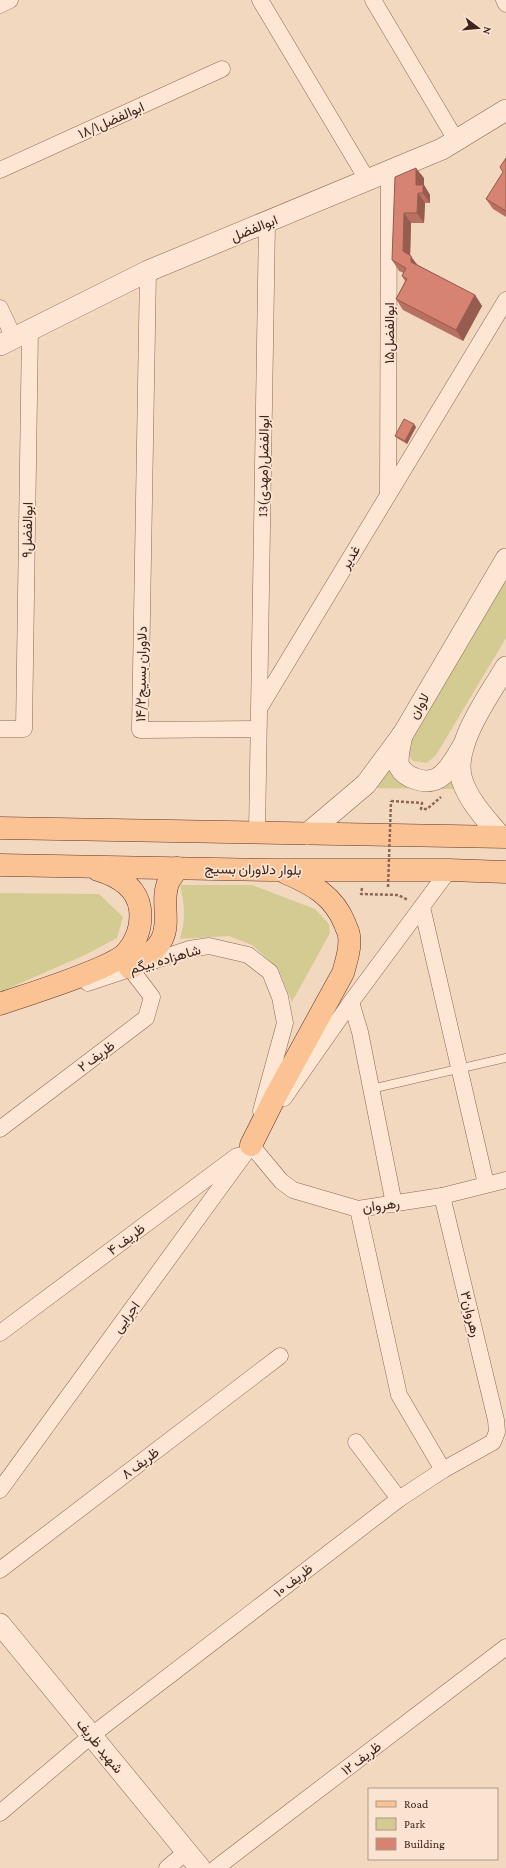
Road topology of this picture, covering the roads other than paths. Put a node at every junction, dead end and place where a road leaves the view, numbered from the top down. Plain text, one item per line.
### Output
1 (10, 0) edge
2 (260, 0) edge
3 (373, 0) edge
4 (504, 0) edge
5 (506, 4) edge
6 (0, 5) edge
7 (222, 69) dead end
8 (506, 110) edge
9 (456, 140) junction
10 (0, 170) edge
11 (389, 172) junction
12 (368, 181) junction
13 (267, 223) junction
14 (148, 272) junction
15 (506, 300) edge
16 (0, 308) edge
17 (15, 337) edge
18 (388, 493) junction
19 (506, 559) edge
20 (506, 666) edge
21 (259, 708) junction
22 (0, 729) edge
23 (258, 729) junction
24 (403, 734) junction
25 (463, 746) junction
26 (0, 828) edge
27 (257, 833) junction
28 (307, 834) junction
29 (504, 837) edge
30 (0, 865) edge
31 (90, 867) junction
32 (177, 868) junction
33 (281, 870) junction
34 (449, 870) junction
35 (505, 877) edge
36 (422, 907) junction
37 (130, 968) junction
38 (351, 1002) junction
39 (0, 1004) edge
40 (0, 1015) edge
41 (506, 1058) edge
42 (460, 1068) junction
43 (371, 1089) junction
44 (0, 1129) edge
45 (251, 1145) junction
46 (506, 1180) edge
47 (486, 1184) junction
48 (442, 1196) junction
49 (394, 1204) junction
50 (358, 1209) junction
51 (0, 1333) edge
52 (280, 1356) dead end
53 (497, 1432) joint
54 (356, 1442) dead end
55 (443, 1470) junction
56 (0, 1490) edge
57 (399, 1499) junction
58 (0, 1570) edge
59 (3, 1633) edge
60 (506, 1647) edge
61 (92, 1735) junction
62 (0, 1813) edge
63 (186, 1852) junction
64 (166, 1868) edge
65 (200, 1868) edge
66 (216, 1868) edge

1 - 6 street
2 - 12 street
3 - 9 street
4 - 5 street
7 - 10 street, ابوالفضل۱۸/۱
8 - 9 street, ابوالفضل
9 - 11 street, ابوالفضل
11 - 12 street, ابوالفضل
11 - 18 street, ابوالفضل۱۵
12 - 13 street, ابوالفضل
13 - 14 street, ابوالفضل
13 - 21 street, 13ابوالفضل(مهدی)
14 - 17 street, ابوالفضل
14 - 23 street, ۱۴/۲دلاوران بسیج
15 - 18 street, غدیر
16 - 17 street
17 - 22 street, ابوالفضل۹
18 - 21 street, غدیر
19 - 24 street, لاوان
20 - 25 street
21 - 23 street, غدیر
23 - 27 street, غدیر
24 - 25 street
24 - 28 street, لاوان
25 - 29 street
26 - 27 main road
27 - 28 main road
28 - 29 main road
30 - 31 main road, بلوار دلاوران بسیج
31 - 32 main road, بلوار دلاوران بسیج
31 - 39 main road
32 - 33 main road, بلوار دلاوران بسیج
32 - 37 main road
33 - 34 main road, بلوار دلاوران بسیج
33 - 45 main road
34 - 35 main road, بلوار دلاوران بسیج
34 - 36 street, اجرایی
36 - 38 street, اجرایی
36 - 42 street
37 - 40 street, شاهزاده بیگم
37 - 44 street, ظریف ۲
37 - 45 street, شاهزاده بیگم
38 - 43 street
38 - 45 street, اجرایی
41 - 42 lane
42 - 43 lane
42 - 47 street
43 - 49 street
45 - 50 street, رهروان
45 - 51 street, ظریف ۴
45 - 56 street, اجرایی
46 - 47 street, رهروان
47 - 48 street, رهروان
48 - 49 street, رهروان
48 - 53 street, رهروان۳
49 - 50 street, رهروان
50 - 55 street
52 - 58 street, ظریف ۸
53 - 55 street, ظریف ۱۰
54 - 57 street
55 - 57 street, ظریف ۱۰
57 - 61 street, ظریف ۱۰
59 - 61 street, شهید ظریف
60 - 66 street, ظریف ۱۲
61 - 62 street, ظریف ۱۰
61 - 63 street, شهید ظریف
63 - 64 street
63 - 65 street, شهید ظریف

